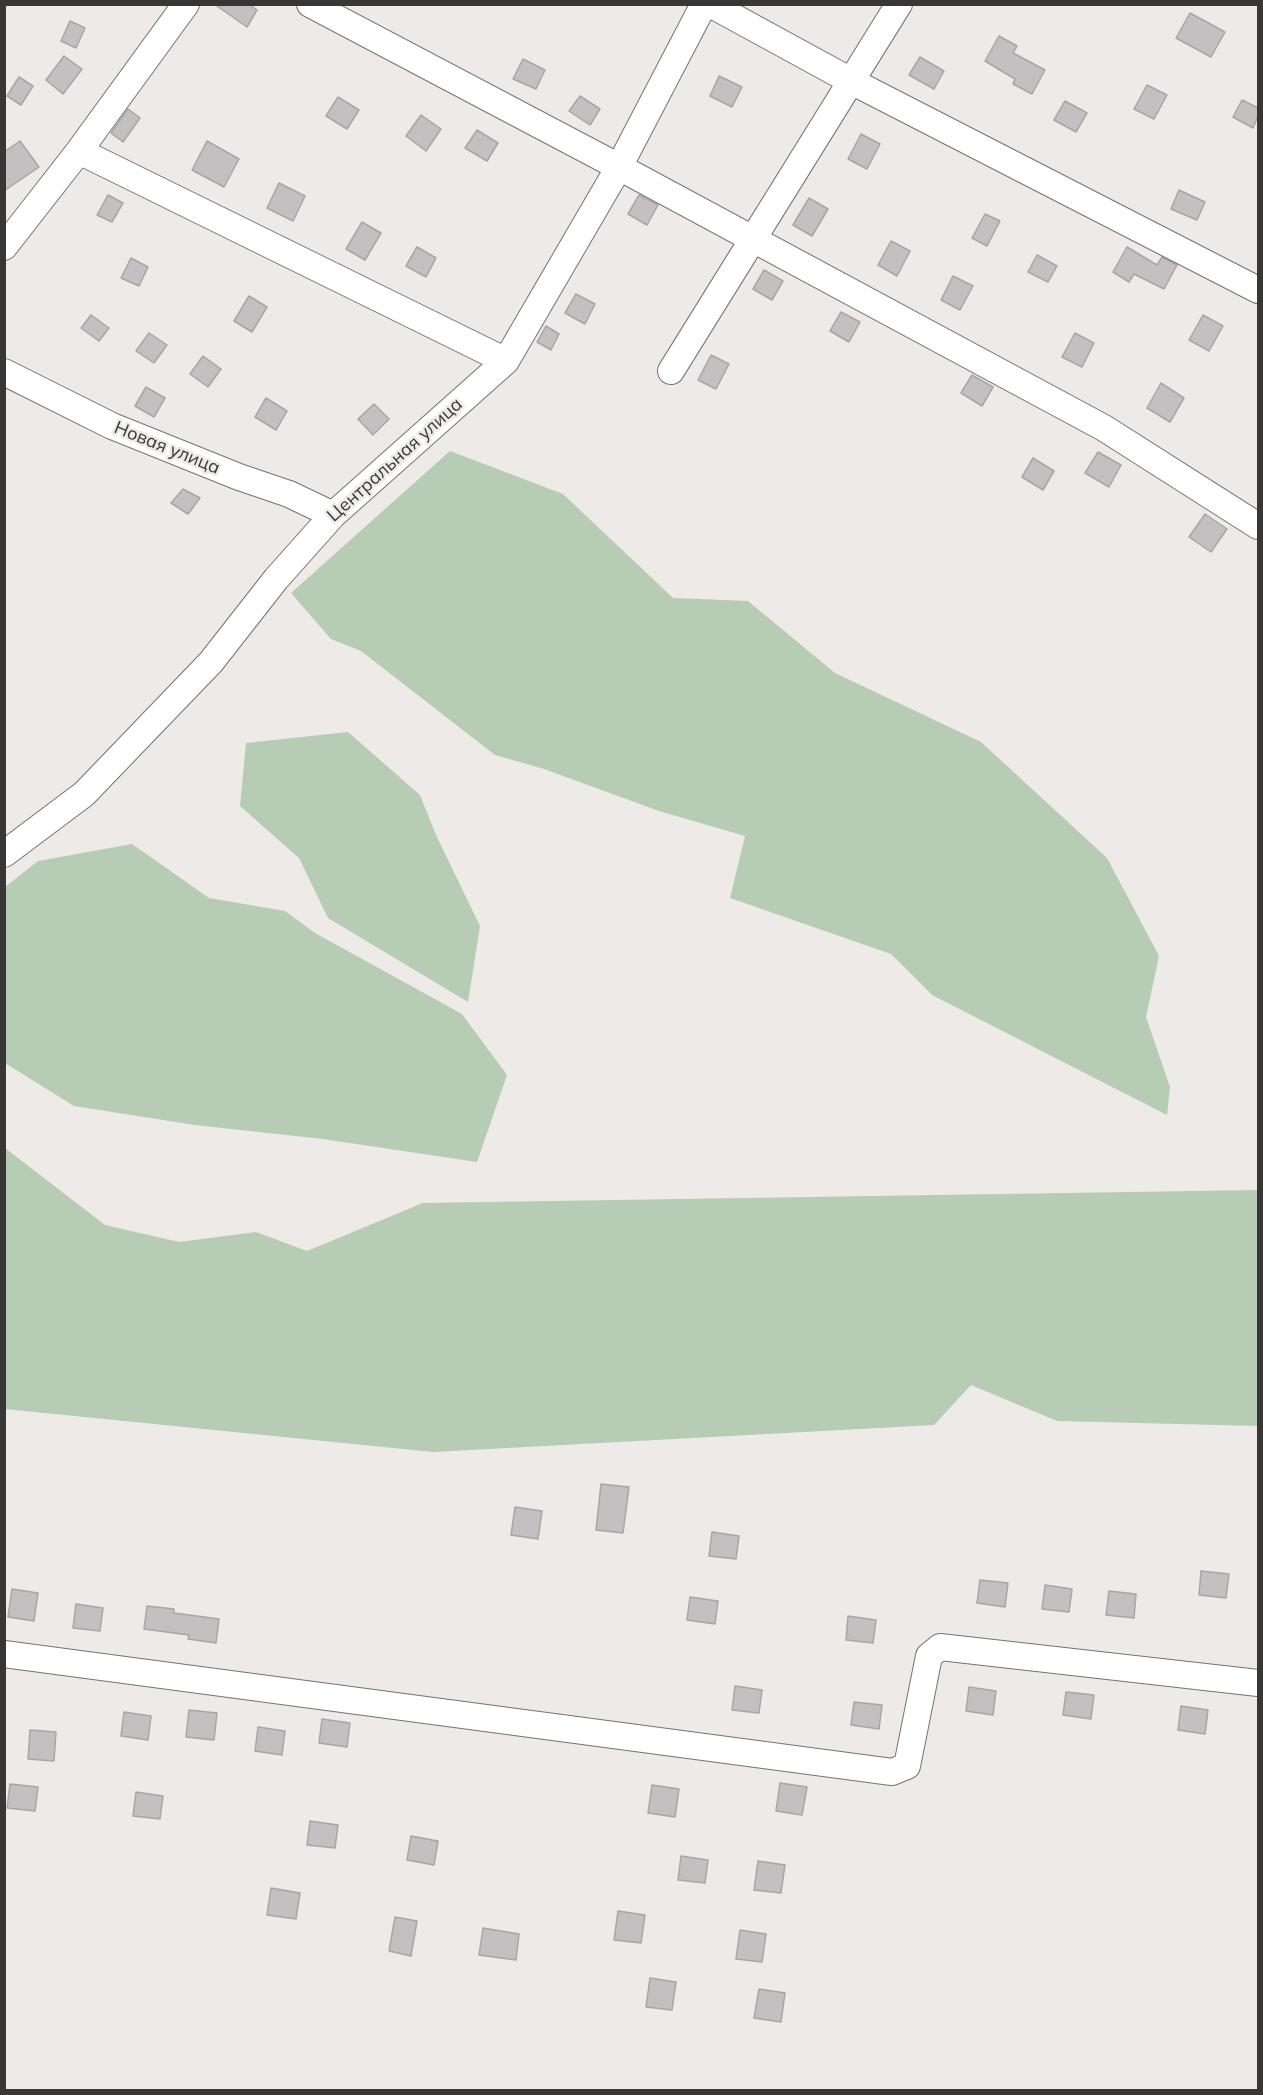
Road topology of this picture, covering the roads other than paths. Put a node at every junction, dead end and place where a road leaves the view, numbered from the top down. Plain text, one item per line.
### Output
1 (186, 4) edge
2 (310, 4) edge
3 (704, 4) edge
4 (710, 4) edge
5 (899, 4) edge
6 (851, 81) junction
7 (79, 151) junction
8 (619, 167) junction
9 (755, 240) junction
10 (4, 248) edge
11 (1258, 290) edge
12 (506, 361) junction
13 (671, 371) dead end
14 (4, 372) edge
15 (333, 515) junction
16 (1258, 526) edge
17 (4, 854) edge
18 (4, 1654) edge
19 (1258, 1683) edge

1 - 7 street
2 - 8 street
3 - 8 street, Центральная улица
4 - 6 street
5 - 6 street
6 - 9 street
6 - 11 street
7 - 10 street
7 - 12 street
8 - 9 street
8 - 12 street, Центральная улица
9 - 13 street
9 - 16 street
12 - 15 street, Центральная улица
14 - 15 street, Новая улица
15 - 17 street, Центральная улица
18 - 19 street

